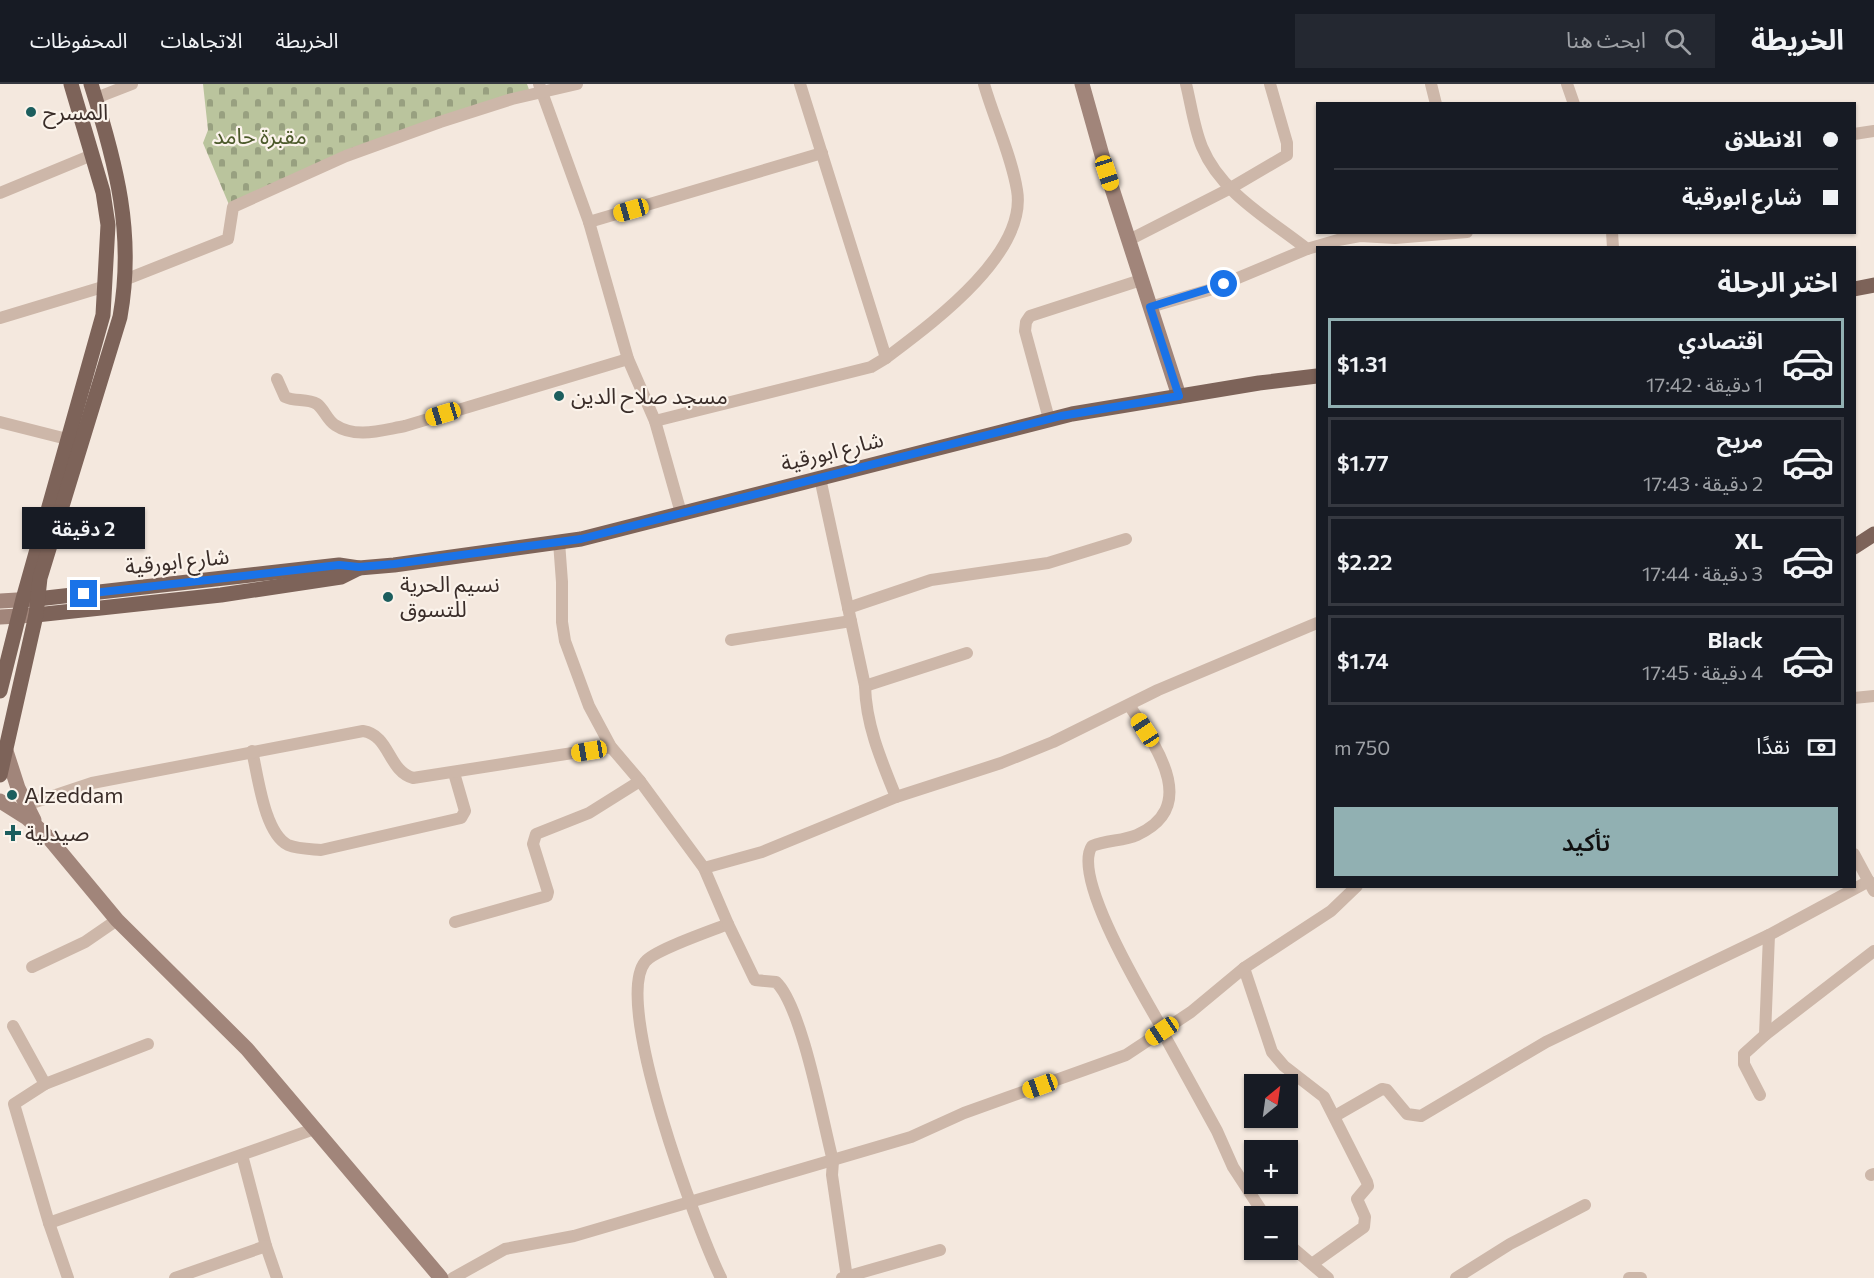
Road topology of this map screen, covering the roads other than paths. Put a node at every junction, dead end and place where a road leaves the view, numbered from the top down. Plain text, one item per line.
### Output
1 (71, 84) edge
2 (132, 84) edge
3 (578, 84) edge
4 (800, 84) edge
5 (984, 84) edge
6 (1082, 84) edge
7 (1186, 84) edge
8 (1270, 84) edge
9 (1431, 84) edge
10 (1567, 84) edge
11 (540, 88) edge
12 (93, 91) edge
13 (1436, 102) edge
14 (1573, 102) edge
15 (1874, 131) edge
16 (1856, 134) edge
17 (822, 153) junction
18 (92, 155) junction
19 (1229, 189) junction
20 (0, 192) edge
21 (589, 222) junction
22 (1452, 234) edge
23 (1129, 240) junction
24 (1319, 246) edge
25 (1316, 247) edge
26 (1307, 249) junction
27 (127, 279) junction
28 (1141, 280) junction
29 (1874, 285) edge
30 (106, 286) junction
31 (1856, 289) edge
32 (1150, 307) junction
33 (0, 318) edge
34 (886, 358) junction
35 (628, 360) junction
36 (1316, 376) edge
37 (278, 379) dead end
38 (1179, 396) junction
39 (1049, 419) junction
40 (655, 421) junction
41 (0, 423) edge
42 (67, 439) junction
43 (820, 478) junction
44 (681, 513) junction
45 (1874, 534) edge
46 (1126, 538) dead end
47 (559, 542) junction
48 (1856, 546) edge
49 (359, 567) junction
50 (30, 599) junction
51 (0, 601) edge
52 (19, 615) junction
53 (36, 615) junction
54 (849, 615) junction
55 (0, 617) edge
56 (1316, 623) edge
57 (731, 640) dead end
58 (967, 653) dead end
59 (865, 686) junction
60 (0, 692) edge
61 (1874, 696) edge
62 (1856, 698) edge
63 (1129, 705) junction
64 (611, 747) junction
65 (6, 751) junction
66 (252, 751) junction
67 (454, 773) junction
68 (0, 774) edge
69 (640, 781) junction
70 (896, 796) junction
71 (0, 801) edge
72 (26, 805) junction
73 (39, 828) junction
74 (1856, 858) edge
75 (704, 868) junction
76 (1871, 886) edge
77 (1355, 888) edge
78 (117, 920) junction
79 (455, 922) dead end
80 (728, 924) junction
81 (1769, 935) junction
82 (1874, 951) edge
83 (32, 967) dead end
84 (1244, 968) junction
85 (13, 1026) dead end
86 (1162, 1031) junction
87 (1765, 1035) junction
88 (148, 1044) dead end
89 (45, 1084) junction
90 (1760, 1095) dead end
91 (1335, 1116) junction
92 (314, 1129) junction
93 (242, 1155) junction
94 (833, 1161) junction
95 (692, 1203) junction
96 (1585, 1205) dead end
97 (1258, 1206) edge
98 (49, 1223) junction
99 (266, 1246) junction
100 (940, 1250) dead end
101 (1298, 1252) edge
102 (1312, 1264) junction
103 (434, 1277) edge
104 (845, 1277) edge
105 (68, 1278) edge
106 (175, 1278) edge
107 (277, 1278) edge
108 (453, 1278) edge
109 (721, 1278) edge
110 (1328, 1278) edge
111 (1456, 1278) edge
112 (1629, 1278) edge
113 (1641, 1278) edge

1 - 18 main road
2 - 12 street
3 - 11 street
4 - 17 street
5 - 34 street
6 - 23 street
7 - 19 street
8 - 19 street
9 - 13 street
10 - 14 street
11 - 21 street
11 - 27 street
12 - 27 main road
15 - 16 street
17 - 21 street
17 - 34 street
18 - 20 street
18 - 30 main road
19 - 23 street
19 - 26 street
21 - 35 street
22 - 24 street
23 - 28 street
25 - 26 street
26 - 32 street
27 - 50 main road
28 - 32 street
28 - 39 street
29 - 31 main road
30 - 33 street
30 - 42 main road
32 - 38 street
34 - 40 street
35 - 37 street
35 - 40 street
36 - 38 main road, شارع ابورقية
38 - 39 main road, شارع ابورقية
39 - 43 main road, شارع ابورقية
40 - 44 street
41 - 42 street
42 - 50 main road
43 - 44 main road, شارع ابورقية
43 - 54 street
44 - 47 main road, شارع ابورقية
45 - 48 main road
46 - 54 street
47 - 49 main road, شارع ابورقية
47 - 64 street
49 - 50 main road, شارع ابورقية
49 - 53 main road, شارع ابورقية
50 - 51 street, شارع ابورقية
50 - 52 main road
50 - 53 main road
52 - 53 street, شارع ابورقية
52 - 55 street, شارع ابورقية
52 - 60 main road
53 - 65 main road
54 - 57 street
54 - 59 street
56 - 63 street
58 - 59 street
59 - 70 street
61 - 62 street
63 - 70 street
63 - 86 street
64 - 67 street
64 - 69 street
65 - 68 main road
65 - 72 street
66 - 67 street
66 - 67 street
66 - 72 street
69 - 75 street
69 - 79 street
70 - 75 street
71 - 73 street
72 - 73 street
73 - 78 street
74 - 76 street
75 - 80 street
76 - 81 street
77 - 84 street
78 - 83 street
78 - 92 street
80 - 94 street
80 - 95 street
81 - 87 street
81 - 91 street
82 - 87 street
84 - 86 street
84 - 91 street
85 - 89 street
86 - 94 street
86 - 97 street
87 - 90 street
88 - 89 street
89 - 98 street
91 - 102 street
92 - 93 street
92 - 103 street
93 - 98 street
93 - 99 street
94 - 95 street
94 - 104 street
95 - 108 street
95 - 109 street
96 - 111 street
98 - 105 street
99 - 106 street
99 - 107 street
100 - 104 street
101 - 102 street
102 - 110 street
112 - 113 street

